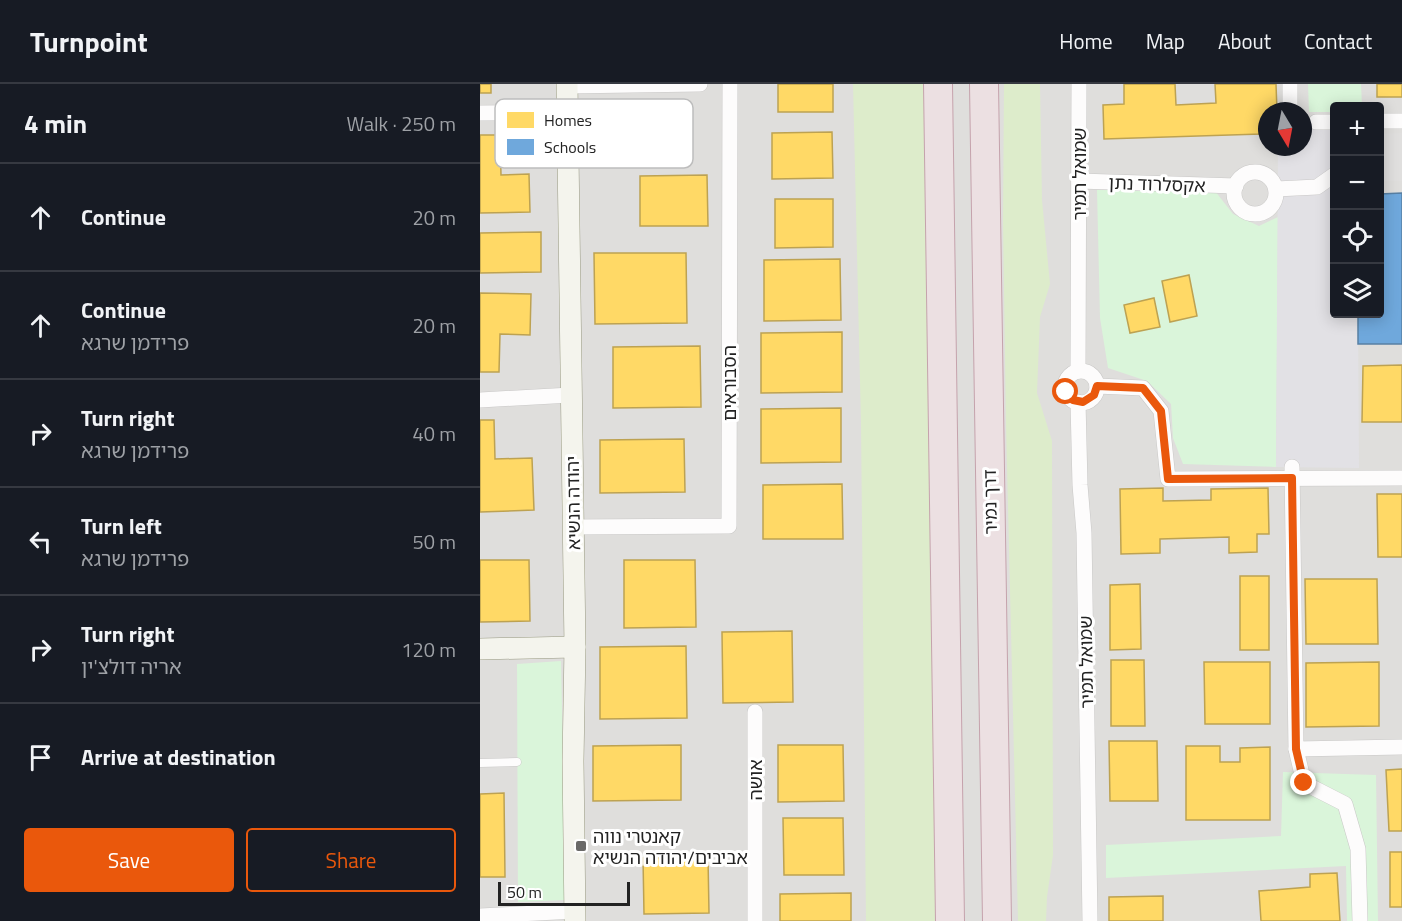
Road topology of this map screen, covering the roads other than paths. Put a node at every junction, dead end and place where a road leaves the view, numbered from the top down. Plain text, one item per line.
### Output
1 (700, 84) edge
2 (730, 84) edge
3 (938, 84) edge
4 (984, 84) edge
5 (1079, 84) edge
6 (1290, 84) edge
7 (567, 85) edge
8 (1290, 102) edge
9 (480, 113) edge
10 (495, 113) edge
11 (1384, 121) edge
12 (1402, 121) edge
13 (1316, 122) dead end
14 (1330, 122) edge
15 (568, 168) edge
16 (1330, 178) edge
17 (1080, 181) junction
18 (1236, 186) junction
19 (1276, 189) junction
20 (1078, 371) junction
21 (1097, 386) junction
22 (571, 395) junction
23 (480, 400) edge
24 (1078, 402) junction
25 (1292, 473) junction
26 (1402, 478) edge
27 (573, 527) junction
28 (575, 647) junction
29 (480, 649) edge
30 (755, 712) dead end
31 (1402, 747) edge
32 (1296, 749) junction
33 (517, 762) dead end
34 (480, 763) edge
35 (480, 916) edge
36 (575, 916) edge
37 (755, 921) edge
38 (950, 921) edge
39 (997, 921) edge
40 (1090, 921) edge
41 (1359, 921) edge

1 - 7 street
2 - 27 street, הסבוראים
3 - 38 highway
4 - 39 highway, דרך נמיר
5 - 17 street, שמואל תמיר
6 - 8 street
9 - 10 street
11 - 12 street
13 - 14 street
15 - 22 street, יהודה הנשיא
16 - 19 street
17 - 18 street, אקסלרוד נתן
17 - 20 street, שמואל תמיר
18 - 19 street
18 - 19 street
20 - 21 street
20 - 24 street
21 - 24 street
21 - 25 street
22 - 23 street
22 - 27 street, יהודה הנשיא
24 - 40 street, שמואל תמיר
25 - 26 street
25 - 32 street
27 - 28 street, יהודה הנשיא
28 - 29 street
28 - 36 street, יהודה הנשיא
30 - 37 street, אושה
31 - 32 street
32 - 41 street
33 - 34 lane
35 - 36 street

